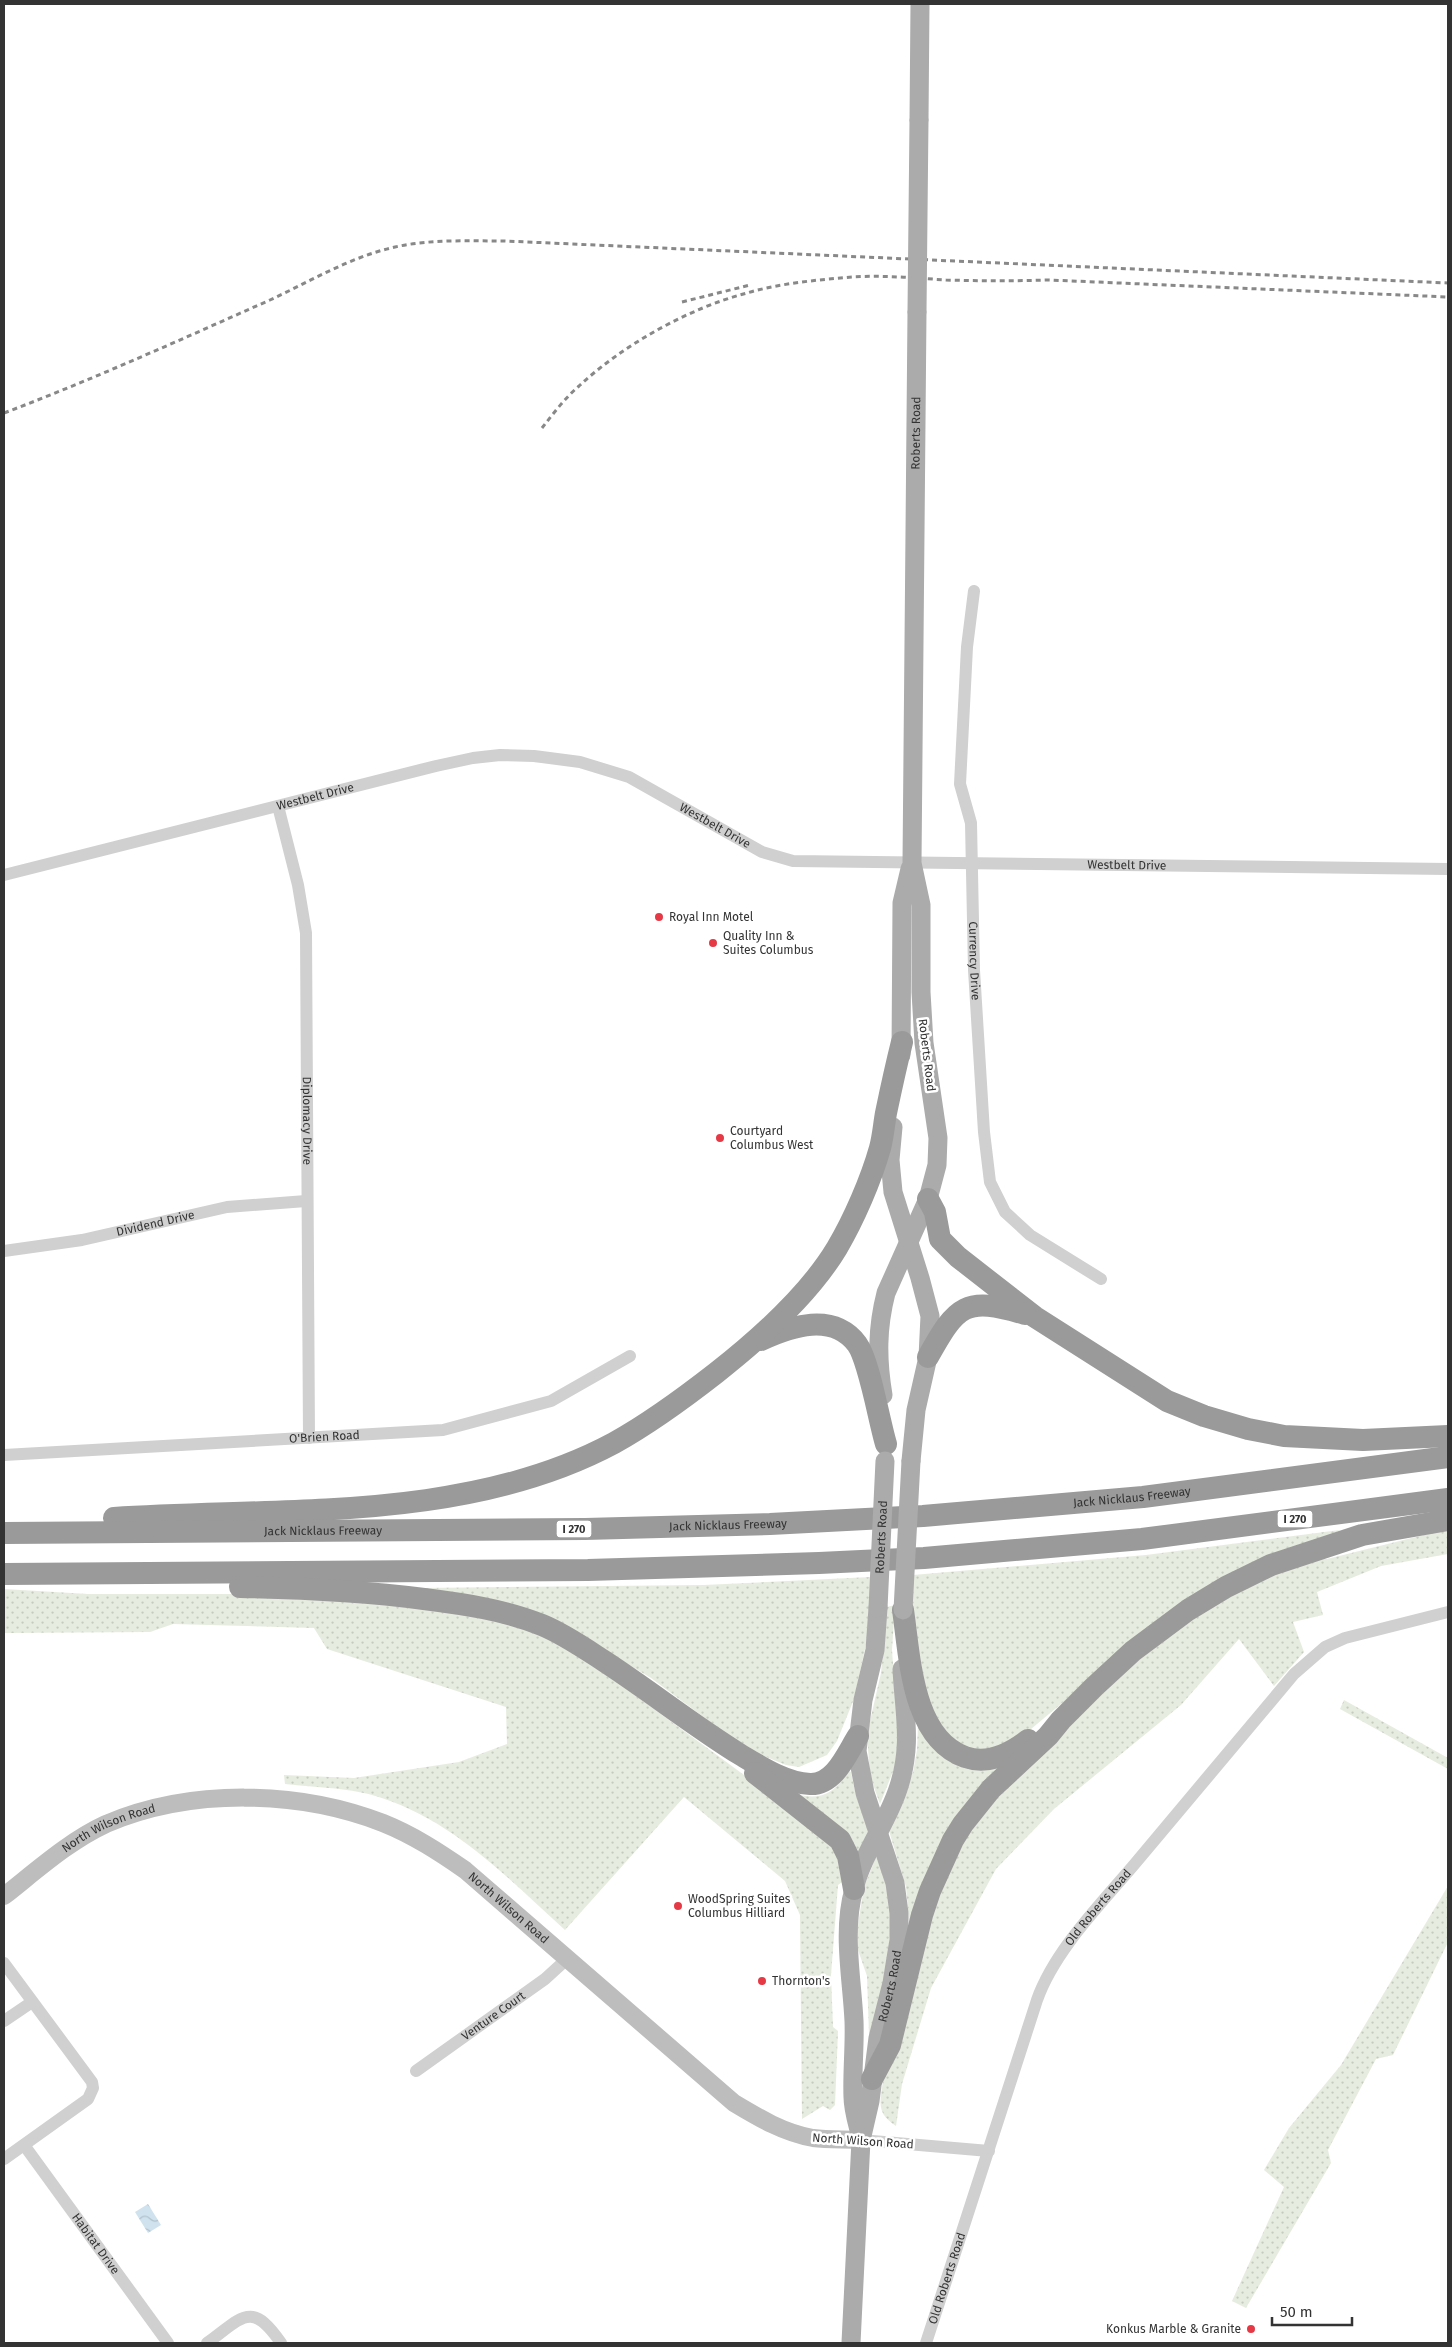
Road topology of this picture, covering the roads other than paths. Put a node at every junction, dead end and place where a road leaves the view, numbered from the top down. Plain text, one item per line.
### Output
1 (920, 4) edge
2 (974, 591) dead end
3 (278, 806) junction
4 (912, 863) junction
5 (971, 864) junction
6 (1448, 869) edge
7 (4, 875) edge
8 (902, 1042) junction
9 (928, 1199) junction
10 (306, 1201) junction
11 (909, 1243) junction
12 (4, 1251) edge
13 (1101, 1279) dead end
14 (1035, 1317) junction
15 (753, 1343) junction
16 (630, 1356) dead end
17 (928, 1357) junction
18 (1448, 1436) edge
19 (308, 1438) junction
20 (886, 1452) junction
21 (4, 1455) edge
22 (1448, 1456) edge
23 (1448, 1499) edge
24 (1448, 1520) edge
25 (4, 1526) edge
26 (4, 1532) edge
27 (9, 1573) edge
28 (903, 1610) junction
29 (1448, 1612) edge
30 (1060, 1720) junction
31 (858, 1736) junction
32 (723, 1744) junction
33 (878, 1833) junction
34 (854, 1889) junction
35 (4, 1896) edge
36 (568, 1958) junction
37 (4, 1963) edge
38 (32, 2002) junction
39 (4, 2021) edge
40 (416, 2071) dead end
41 (872, 2079) junction
42 (861, 2140) junction
43 (24, 2145) junction
44 (989, 2151) junction
45 (4, 2159) edge
46 (168, 2343) edge
47 (207, 2343) edge
48 (281, 2343) edge
49 (851, 2343) edge
50 (926, 2343) edge

1 - 4 main road, Roberts Road, bridge
2 - 5 street, Currency Drive
3 - 4 street, Westbelt Drive
3 - 7 street, Westbelt Drive
3 - 10 street, Diplomacy Drive
4 - 5 street, Westbelt Drive
4 - 8 main road, Roberts Road
4 - 9 main road, Roberts Road
5 - 6 street, Westbelt Drive
5 - 13 street, Currency Drive
8 - 11 main road, Roberts Road
8 - 15 highway
9 - 11 main road, Roberts Road
9 - 14 highway
10 - 12 street, Dividend Drive
10 - 19 street, Diplomacy Drive
11 - 17 main road, Roberts Road
11 - 20 main road, Roberts Road
14 - 17 highway
14 - 18 highway
15 - 20 highway
15 - 25 highway
16 - 19 street, O'Brien Road
17 - 28 main road, Roberts Road, bridge
19 - 21 street, O'Brien Road
20 - 31 main road, Roberts Road, bridge
22 - 26 highway, Jack Nicklaus Freeway / I 270
23 - 27 highway, I 270
24 - 30 highway
27 - 32 highway
28 - 30 highway
28 - 33 main road, Roberts Road
29 - 44 street, Old Roberts Road
30 - 41 highway
31 - 32 highway
31 - 33 main road, Roberts Road
32 - 34 highway
33 - 34 main road, Roberts Road
33 - 41 main road, Roberts Road
34 - 42 main road, Roberts Road
35 - 36 main road, North Wilson Road
36 - 40 street, Venture Court
36 - 42 main road, North Wilson Road
37 - 38 street
38 - 39 street
38 - 43 street
41 - 42 main road, Roberts Road
42 - 44 street, North Wilson Road
42 - 49 main road, Roberts Road
43 - 45 street
43 - 46 street, Habitat Drive
44 - 50 street, Old Roberts Road
47 - 48 street

